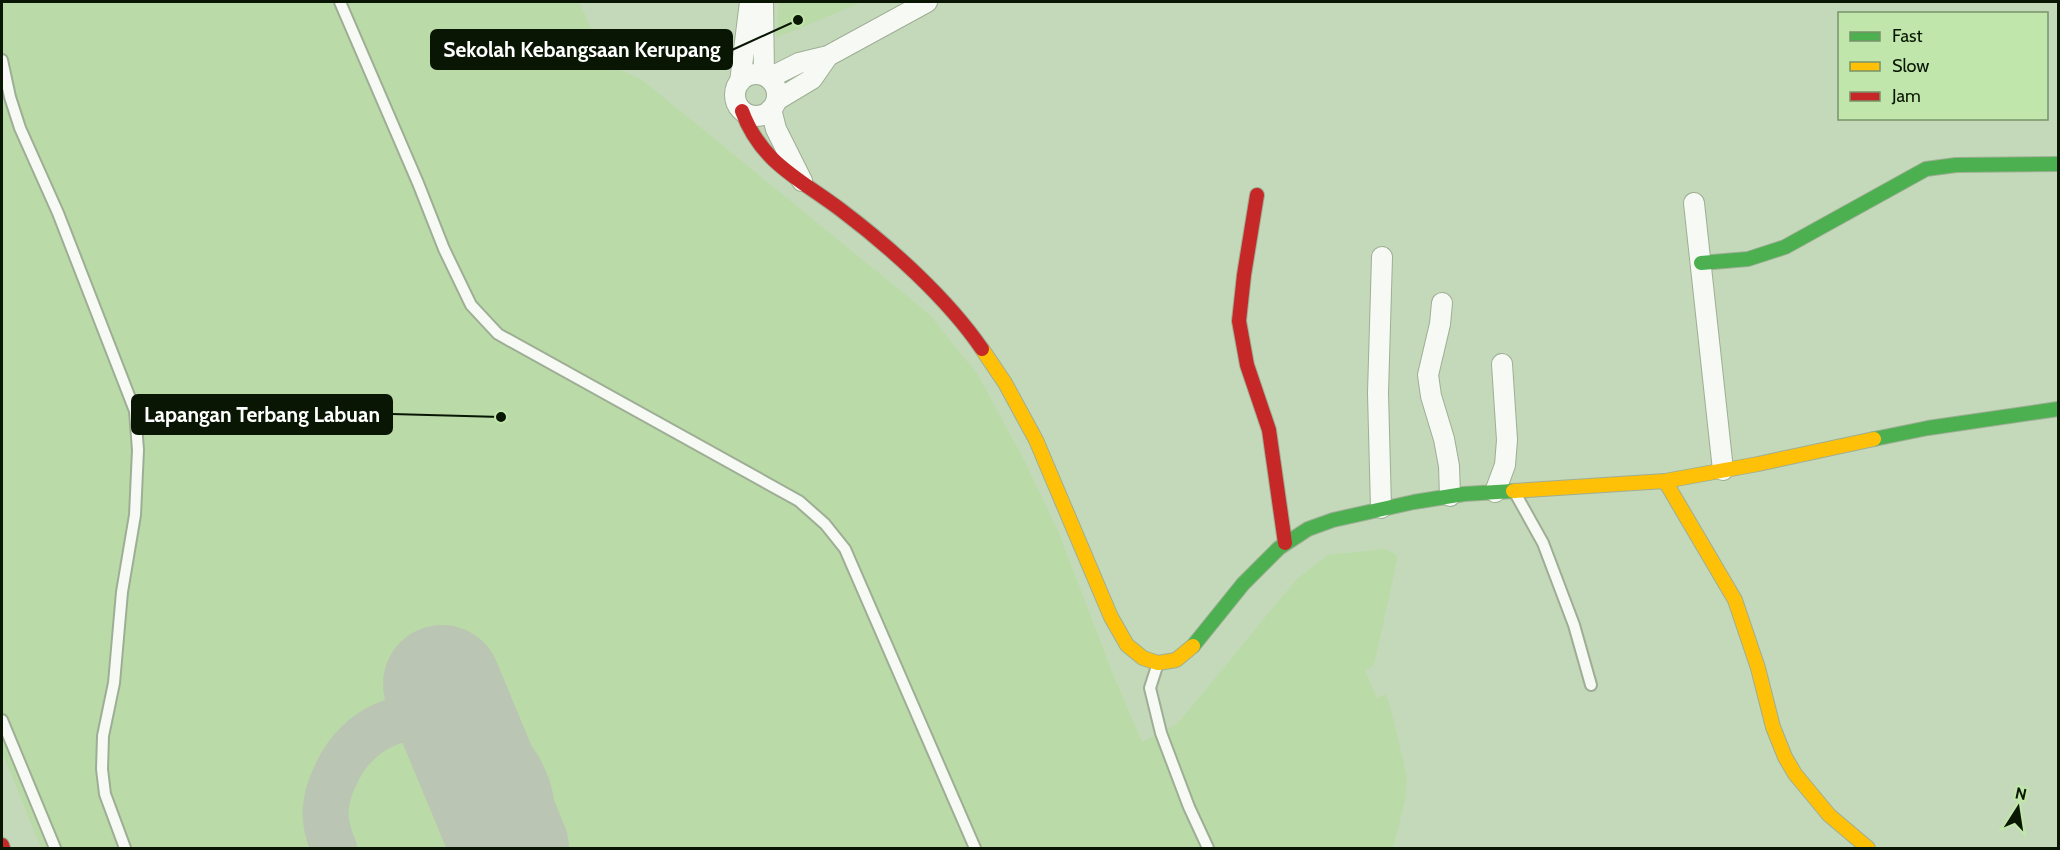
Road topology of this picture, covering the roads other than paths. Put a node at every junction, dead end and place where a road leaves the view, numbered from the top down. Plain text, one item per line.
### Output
1 (340, 2) edge
2 (750, 2) edge
3 (763, 2) edge
4 (917, 4) edge
5 (828, 56) junction
6 (2, 60) edge
7 (767, 77) junction
8 (740, 82) junction
9 (774, 105) junction
10 (742, 111) junction
11 (2058, 164) edge
12 (806, 187) junction
13 (1257, 195) dead end
14 (1694, 203) dead end
15 (1382, 257) dead end
16 (1701, 263) junction
17 (1442, 303) dead end
18 (1502, 364) dead end
19 (2058, 409) edge
20 (1724, 470) junction
21 (1665, 481) junction
22 (1504, 491) junction
23 (1450, 496) junction
24 (1381, 508) junction
25 (1285, 543) junction
26 (1158, 663) junction
27 (1591, 685) dead end
28 (2, 720) edge
29 (55, 849) edge
30 (125, 849) edge
31 (975, 849) edge
32 (1208, 849) edge
33 (1868, 849) edge

1 - 31 lane
2 - 8 street
3 - 7 street
4 - 5 street
5 - 7 street
5 - 9 street
6 - 30 lane
7 - 8 street
7 - 9 street
8 - 10 street
9 - 10 street
9 - 12 street
10 - 12 street
11 - 16 street
12 - 26 street
13 - 25 street
14 - 16 street
15 - 24 street
16 - 20 street
17 - 23 street
18 - 22 street
19 - 20 street
20 - 21 street
21 - 22 street
21 - 33 street
22 - 23 street
22 - 27 lane
23 - 24 street
24 - 25 street
25 - 26 street
26 - 32 lane
28 - 29 lane

